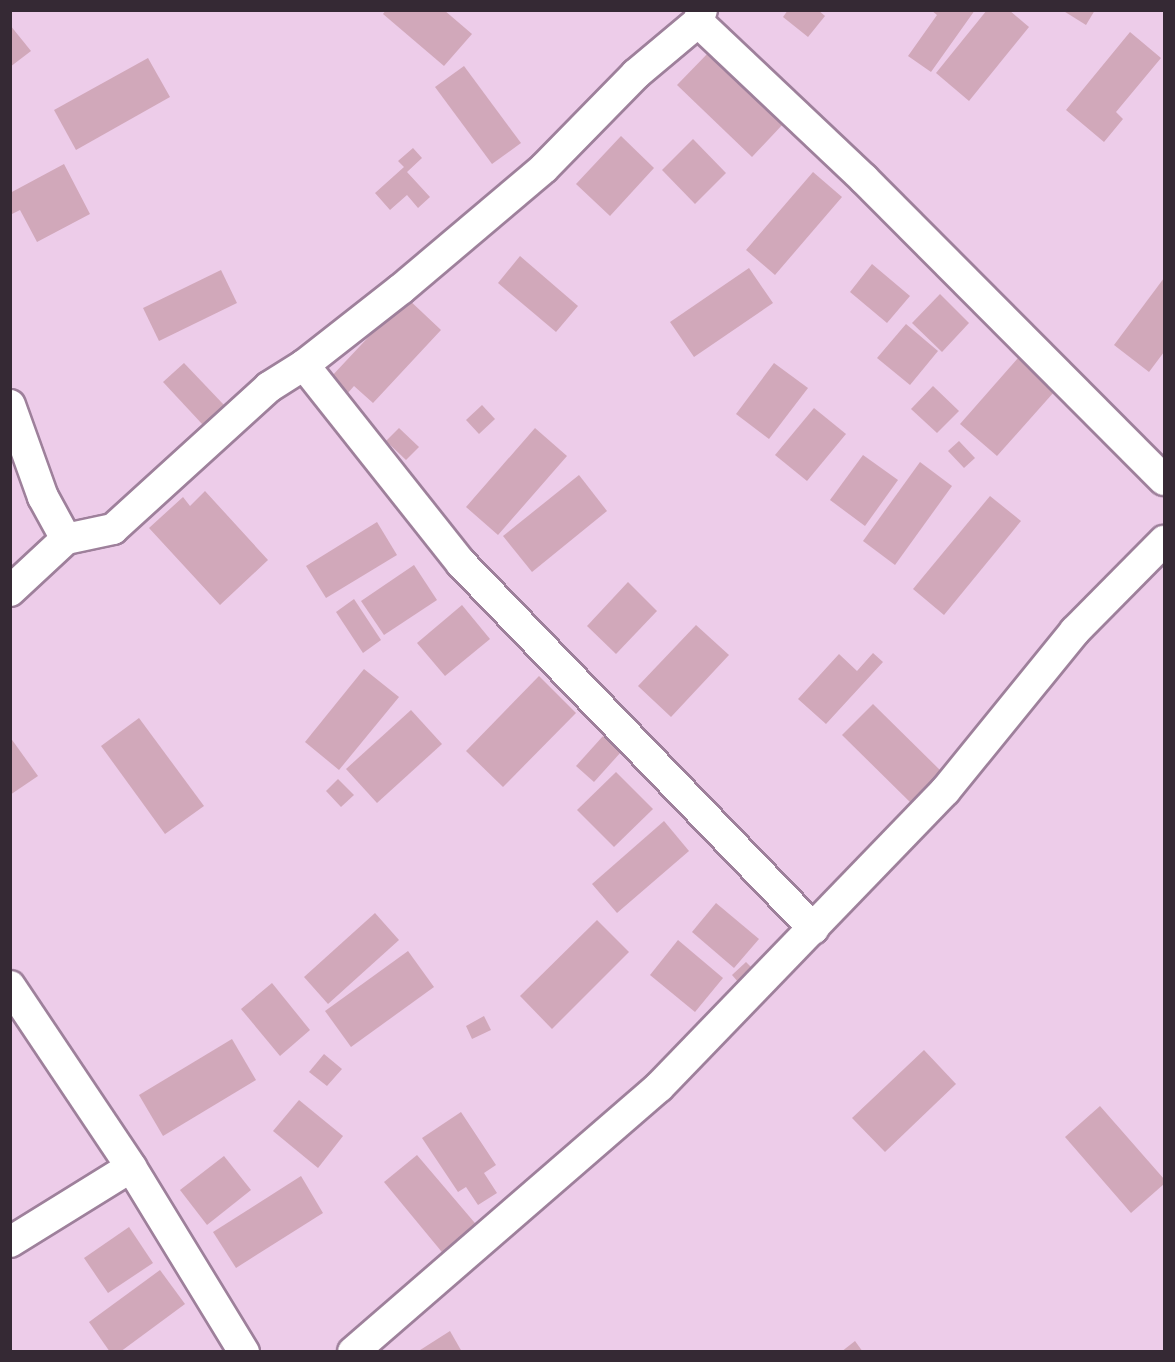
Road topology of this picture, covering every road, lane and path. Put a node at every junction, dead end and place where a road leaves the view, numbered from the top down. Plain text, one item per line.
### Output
1 (700, 16) edge
2 (304, 365) junction
3 (10, 405) edge
4 (1164, 480) edge
5 (66, 539) junction
6 (1164, 541) edge
7 (10, 591) edge
8 (814, 929) junction
9 (10, 986) edge
10 (131, 1167) junction
11 (10, 1242) edge
12 (244, 1352) edge
13 (353, 1352) edge

1 - 2 street
1 - 4 street
2 - 5 street
2 - 8 street
3 - 5 street
5 - 7 street
6 - 8 street
8 - 13 street
9 - 10 street
10 - 11 street
10 - 12 street

